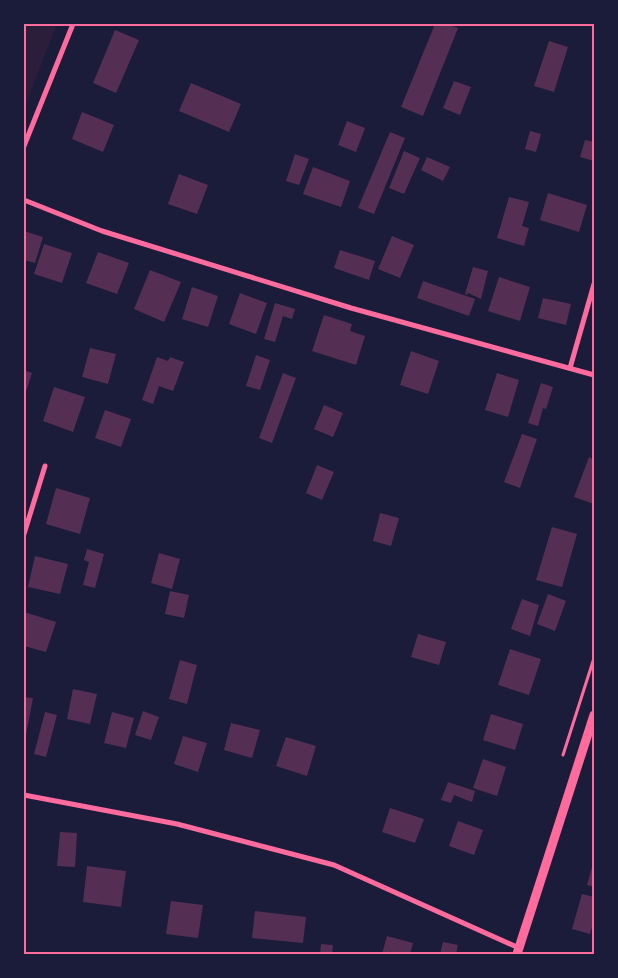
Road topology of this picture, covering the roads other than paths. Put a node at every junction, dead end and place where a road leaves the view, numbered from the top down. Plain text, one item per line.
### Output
1 (73, 24) edge
2 (24, 146) edge
3 (24, 200) edge
4 (594, 284) edge
5 (570, 368) junction
6 (594, 375) edge
7 (44, 466) dead end
8 (24, 534) edge
9 (594, 715) edge
10 (24, 795) edge
11 (518, 951) edge

1 - 2 street
3 - 5 street
4 - 5 street
5 - 6 street
7 - 8 street
9 - 11 street
10 - 11 street

